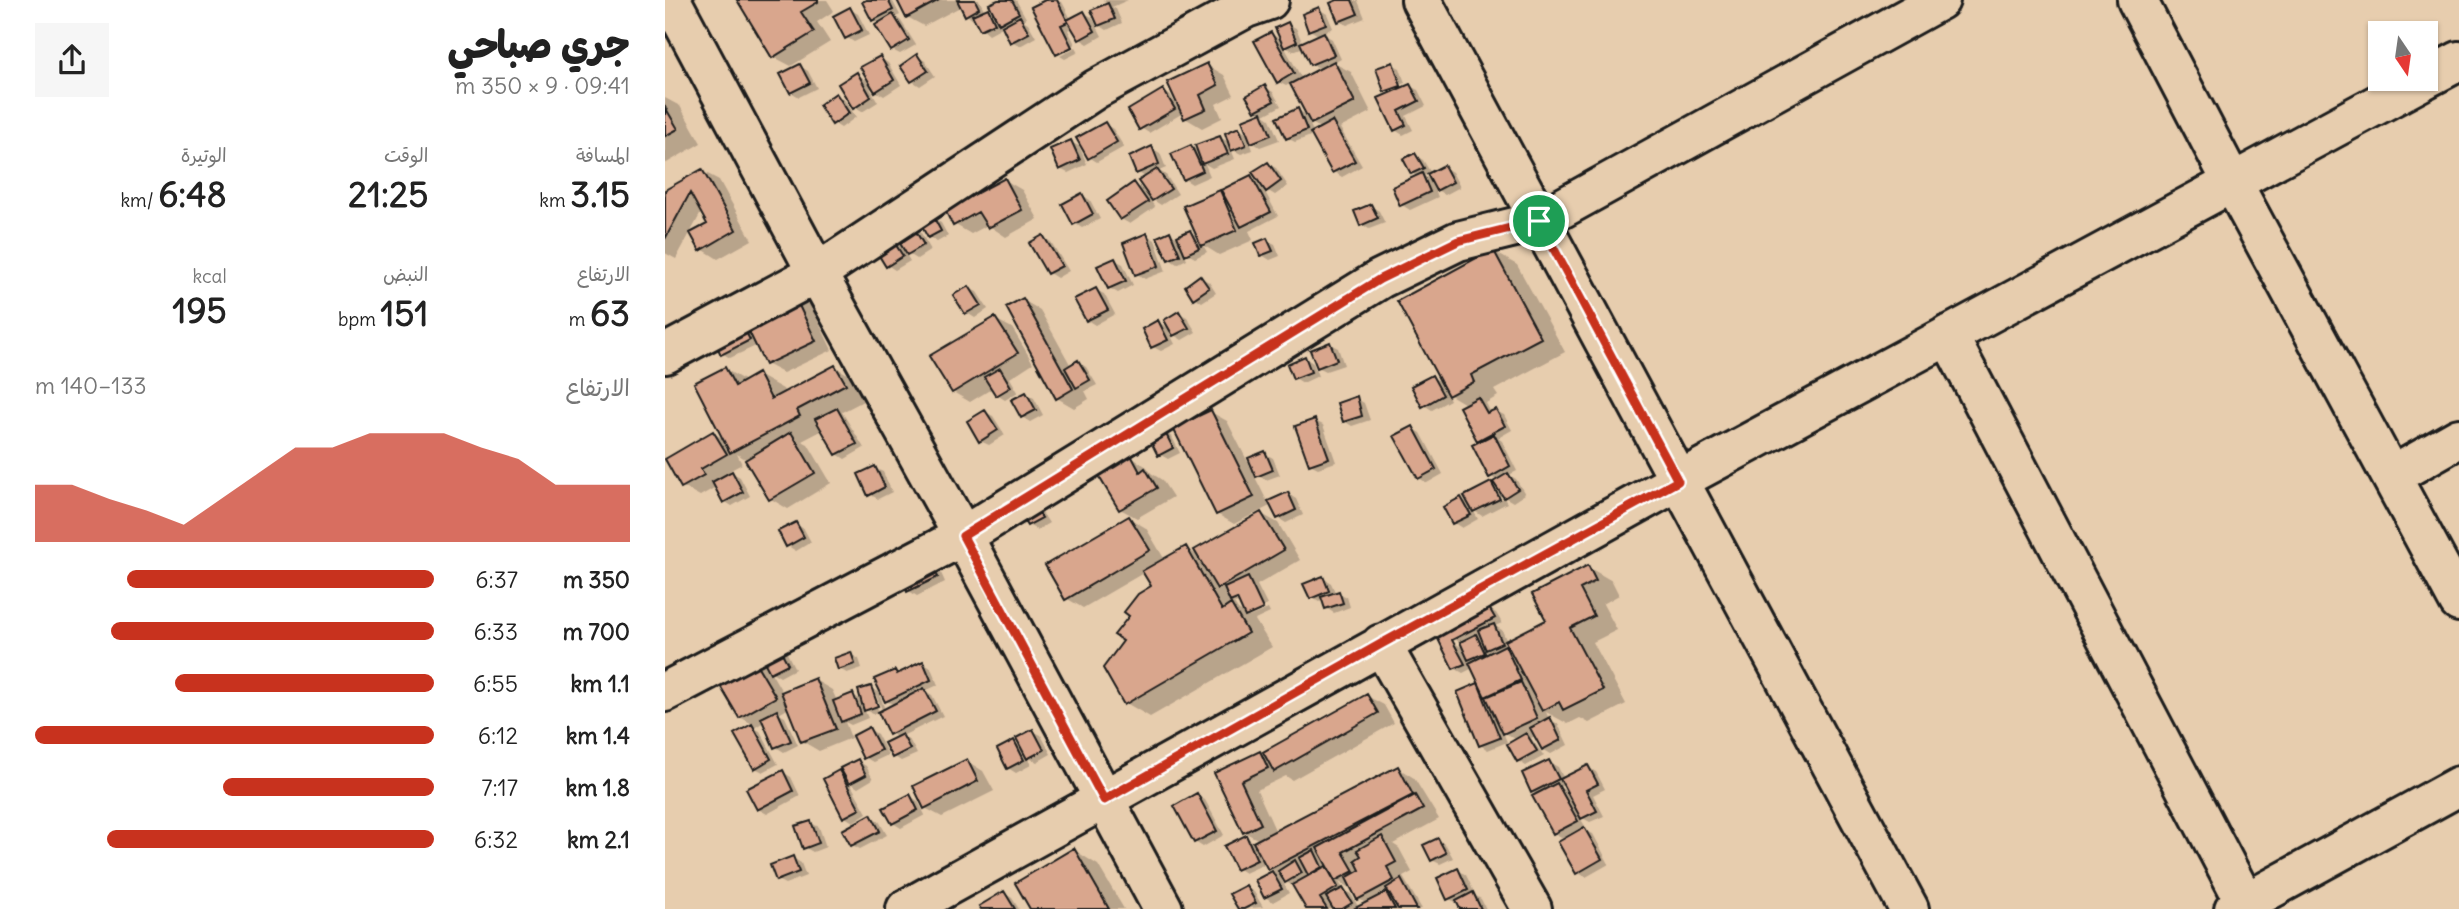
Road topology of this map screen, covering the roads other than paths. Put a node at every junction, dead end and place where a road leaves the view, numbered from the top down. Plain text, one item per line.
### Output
1 (671, 0) edge
2 (1269, 0) edge
3 (1421, 0) edge
4 (1940, 0) edge
5 (2137, 0) edge
6 (2459, 61) edge
7 (2438, 72) edge
8 (2403, 91) edge
9 (2232, 182) junction
10 (1539, 221) junction
11 (817, 273) junction
12 (1948, 335) junction
13 (665, 354) edge
14 (2459, 438) edge
15 (2392, 476) junction
16 (1678, 481) junction
17 (963, 536) junction
18 (2459, 602) edge
19 (1381, 644) junction
20 (665, 692) edge
21 (2459, 786) edge
22 (1104, 800) junction
23 (2239, 906) edge
24 (906, 909) edge
25 (1163, 909) edge
26 (1532, 909) edge
27 (1909, 909) edge

1 - 11 street
2 - 11 street
3 - 10 street
4 - 10 street
5 - 9 street
6 - 7 street
8 - 9 street
9 - 12 street
9 - 15 street
10 - 16 street
10 - 17 street
11 - 13 street
11 - 17 street
12 - 16 street
12 - 23 street
14 - 15 street
15 - 18 street
16 - 19 street
16 - 27 street
17 - 20 street
17 - 22 street
19 - 22 street
19 - 26 street
21 - 23 street
22 - 24 street
22 - 25 street

